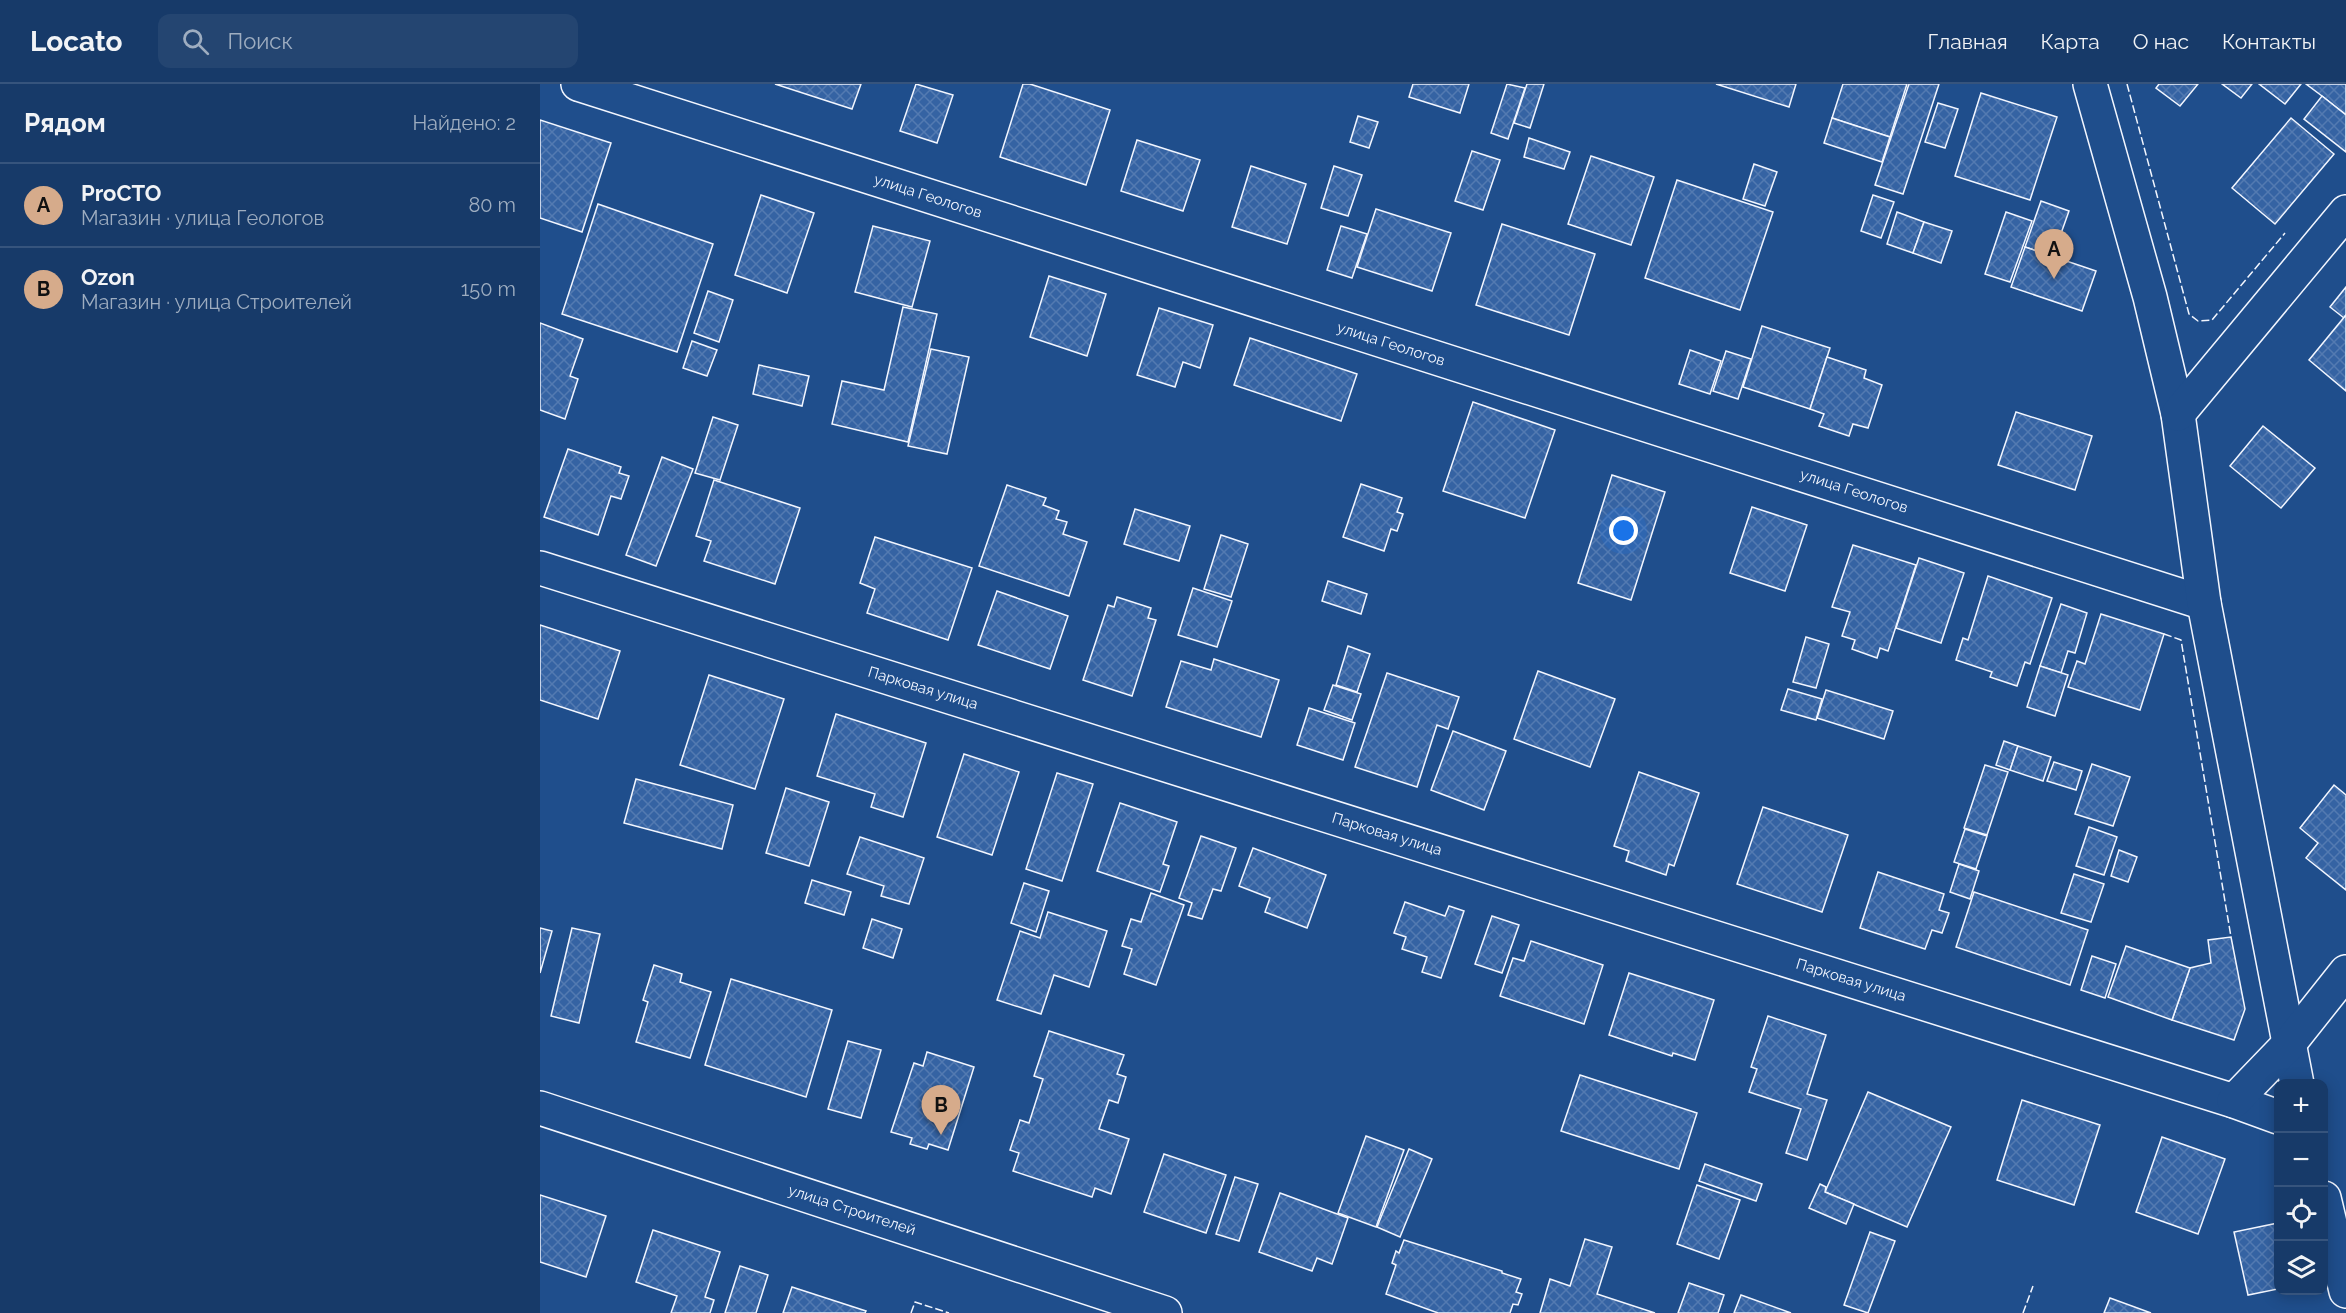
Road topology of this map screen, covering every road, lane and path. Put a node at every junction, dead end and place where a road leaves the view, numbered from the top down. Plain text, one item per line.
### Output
1 (578, 84) edge
2 (2090, 84) edge
3 (2346, 212) edge
4 (2178, 414) junction
5 (540, 568) edge
6 (2204, 603) junction
7 (2346, 972) edge
8 (2288, 1045) junction
9 (2296, 1079) edge
10 (2234, 1101) junction
11 (540, 1108) edge
12 (2274, 1116) edge
13 (2328, 1215) edge
14 (2346, 1291) edge
15 (1165, 1313) edge

1 - 6 street, улица Геологов
2 - 4 street
3 - 4 street
4 - 6 street
5 - 10 street, Парковая улица
6 - 8 street
7 - 8 street
8 - 9 street
8 - 10 street
10 - 12 street, Парковая улица
11 - 15 street, улица Строителей
13 - 14 street

